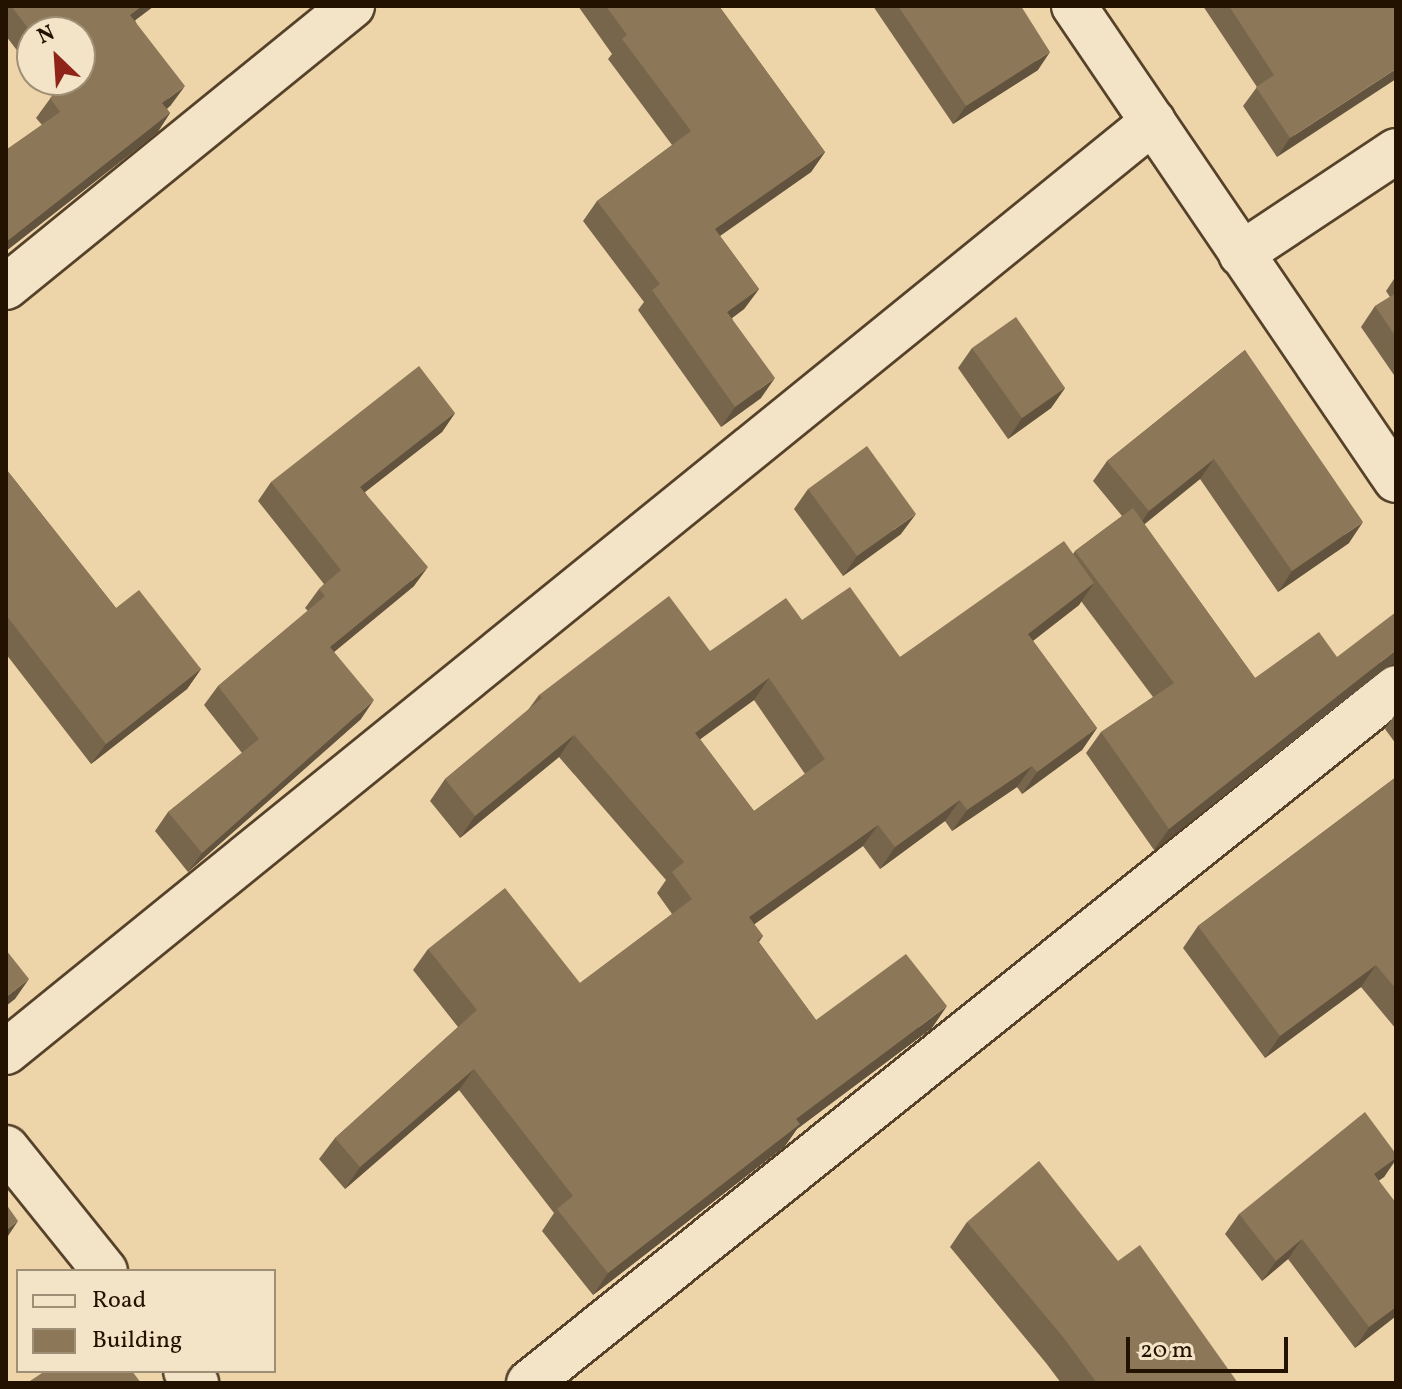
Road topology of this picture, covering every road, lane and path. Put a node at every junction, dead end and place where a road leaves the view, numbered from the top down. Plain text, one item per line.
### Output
1 (352, 6) edge
2 (1074, 6) edge
3 (1153, 122) junction
4 (1396, 151) edge
5 (1241, 254) junction
6 (6, 287) edge
7 (1396, 480) edge
8 (1396, 688) edge
9 (6, 1052) edge
10 (6, 1148) edge
11 (103, 1269) edge
12 (529, 1383) edge

1 - 6 street
2 - 3 street
3 - 5 street
3 - 9 street
4 - 5 street
5 - 7 street
8 - 12 street
10 - 11 street

